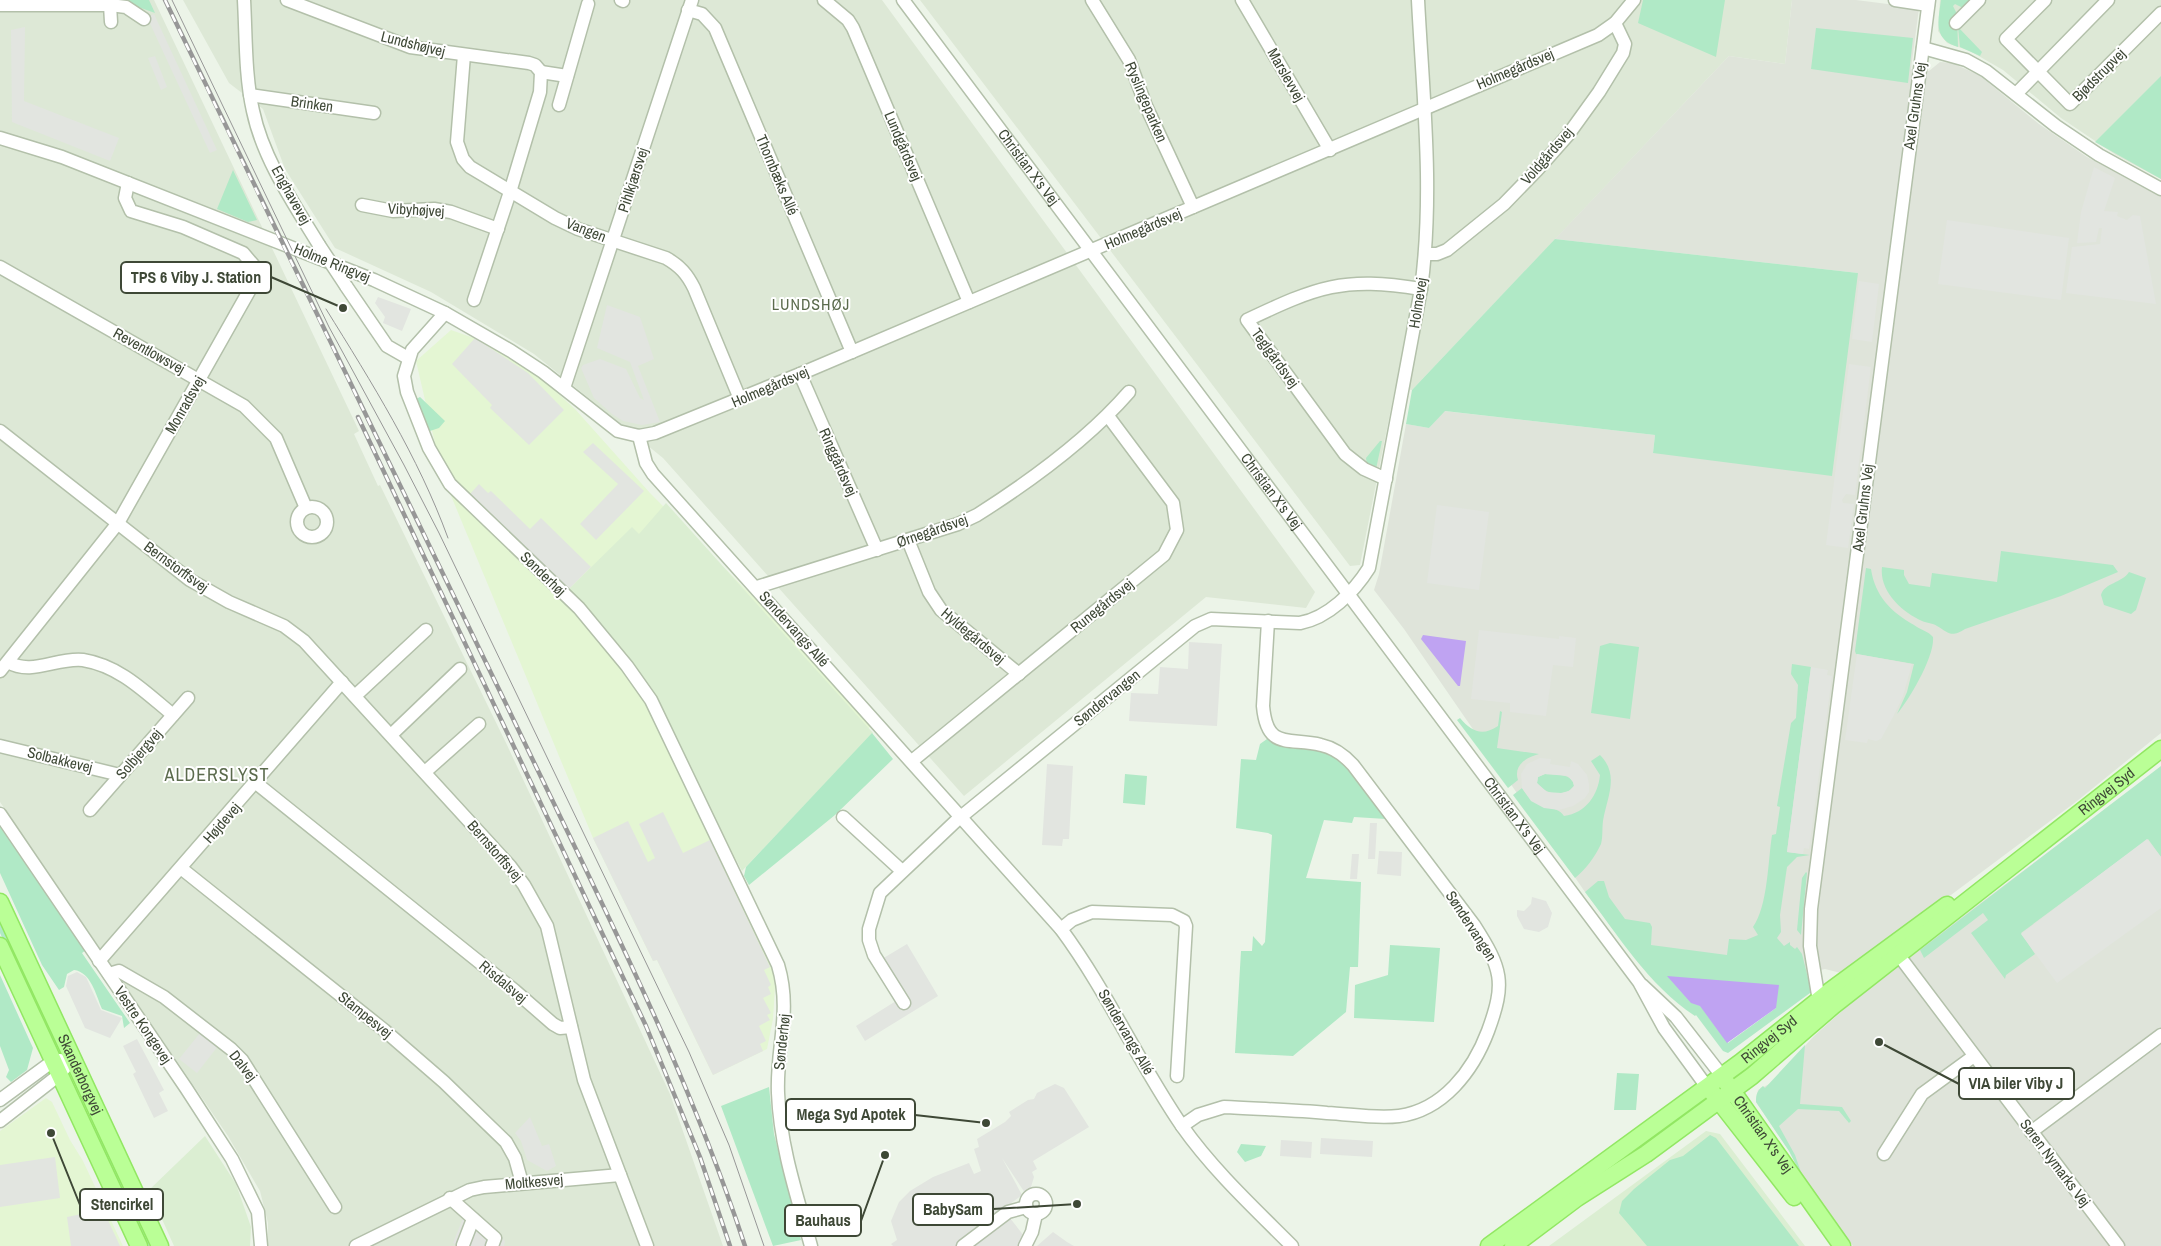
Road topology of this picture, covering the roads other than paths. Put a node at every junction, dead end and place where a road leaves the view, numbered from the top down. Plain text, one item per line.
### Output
1 (244, 0) edge
2 (287, 0) edge
3 (824, 0) edge
4 (903, 0) edge
5 (1092, 0) edge
6 (1242, 0) edge
7 (1418, 0) edge
8 (1634, 0) edge
9 (1895, 0) edge
10 (1979, 0) edge
11 (2045, 0) edge
12 (2108, 0) edge
13 (1929, 2) edge
14 (588, 4) dead end
15 (0, 5) edge
16 (110, 5) junction
17 (690, 5) edge
18 (2161, 13) edge
19 (144, 19) dead end
20 (111, 22) dead end
21 (1956, 23) dead end
22 (1615, 24) junction
23 (1923, 48) junction
24 (464, 55) junction
25 (2037, 71) junction
26 (541, 72) junction
27 (567, 76) junction
28 (2016, 94) junction
29 (250, 95) junction
30 (559, 105) dead end
31 (1424, 108) junction
32 (374, 113) dead end
33 (1, 142) edge
34 (1330, 150) junction
35 (128, 183) junction
36 (2161, 189) edge
37 (510, 192) junction
38 (362, 205) dead end
39 (1194, 208) junction
40 (498, 229) junction
41 (613, 240) junction
42 (1090, 252) junction
43 (1425, 254) junction
44 (0, 267) edge
45 (1421, 289) junction
46 (474, 300) dead end
47 (969, 302) junction
48 (444, 313) junction
49 (852, 352) junction
50 (408, 358) junction
51 (800, 374) junction
52 (200, 380) junction
53 (564, 388) junction
54 (1129, 392) dead end
55 (740, 399) junction
56 (1108, 416) junction
57 (0, 431) edge
58 (639, 436) junction
59 (1386, 479) junction
60 (306, 508) dead end
61 (118, 523) junction
62 (908, 540) junction
63 (877, 550) junction
64 (757, 587) junction
65 (1347, 593) junction
66 (1268, 621) junction
67 (426, 630) dead end
68 (4, 667) edge
69 (460, 669) dead end
70 (1019, 674) junction
71 (342, 682) junction
72 (355, 696) junction
73 (188, 698) dead end
74 (173, 715) junction
75 (479, 724) dead end
76 (391, 735) junction
77 (0, 746) edge
78 (2161, 749) edge
79 (912, 762) junction
80 (425, 772) junction
81 (120, 775) junction
82 (256, 783) junction
83 (90, 810) dead end
84 (0, 814) edge
85 (843, 816) dead end
86 (960, 817) junction
87 (182, 869) junction
88 (902, 871) junction
89 (0, 902) edge
90 (1061, 929) junction
91 (0, 946) edge
92 (1895, 951) junction
93 (99, 961) junction
94 (109, 974) junction
95 (1639, 982) junction
96 (1825, 996) junction
97 (904, 1003) dead end
98 (571, 1027) junction
99 (2161, 1035) edge
100 (1790, 1045) junction
101 (1974, 1056) junction
102 (73, 1058) junction
103 (56, 1068) junction
104 (1178, 1076) dead end
105 (1722, 1076) junction
106 (1707, 1087) junction
107 (1732, 1091) junction
108 (0, 1100) edge
109 (1718, 1101) junction
110 (0, 1121) edge
111 (1182, 1126) junction
112 (2031, 1132) junction
113 (1884, 1154) dead end
114 (620, 1175) junction
115 (522, 1183) junction
116 (450, 1198) junction
117 (334, 1207) dead end
118 (473, 1219) junction
119 (804, 1221) junction
120 (463, 1245) edge
121 (139, 1246) edge
122 (160, 1246) edge
123 (261, 1246) edge
124 (356, 1246) edge
125 (492, 1246) edge
126 (647, 1246) edge
127 (811, 1246) edge
128 (820, 1246) edge
129 (963, 1246) edge
130 (1025, 1246) edge
131 (1292, 1246) edge
132 (1489, 1246) edge
133 (1513, 1246) edge
134 (1830, 1246) edge
135 (1842, 1246) edge
136 (2118, 1246) edge

1 - 29 street, Enghavevej
2 - 24 street, Lundshøjvej
3 - 47 street, Lundgårdsvej
4 - 42 street, Christian X's Vej
5 - 39 street, Ryslingeparken
6 - 34 street, Marslevvej
7 - 31 street, Holmevej
8 - 22 street, Holmegårdsvej
9 - 13 street
10 - 21 street
11 - 25 street, Bjødstrupvej
12 - 25 street
13 - 23 street, Axel Gruhns Vej
14 - 27 street
15 - 16 street
16 - 19 street
16 - 20 street
17 - 41 street, Pihlkjærsvej
17 - 49 street, Thornbæks Allé
18 - 25 street, Bjødstrupvej
22 - 31 street, Holmegårdsvej
22 - 43 street, Voldgårdsvej
23 - 28 street
23 - 96 street, Axel Gruhns Vej
24 - 26 street, Lundshøjvej
24 - 37 street, Vangen
25 - 28 street
26 - 27 street, Lundshøjvej
26 - 37 street
27 - 30 street
28 - 36 street
29 - 32 street, Brinken
29 - 50 street, Enghavevej, bridge
31 - 34 street, Holmegårdsvej
31 - 43 street, Holmevej
33 - 35 street, Holme Ringvej
34 - 39 street, Holmegårdsvej
35 - 48 street, Holme Ringvej
35 - 52 street, Monradsvej
37 - 40 street
37 - 41 street, Vangen
38 - 40 street, Vibyhøjvej
39 - 42 street, Holmegårdsvej
40 - 46 street
41 - 53 street, Pihlkjærsvej
41 - 55 street, Vangen
42 - 47 street, Holmegårdsvej
42 - 65 street, Christian X's Vej
43 - 45 street, Holmevej
44 - 52 street, Reventlowsvej
45 - 59 street, Holmevej
45 - 59 street, Teglgårdsvej
47 - 49 street, Holmegårdsvej
48 - 50 street, Sønderhøj
48 - 53 street, Holme Ringvej
49 - 51 street, Holmegårdsvej
50 - 119 street, Sønderhøj
51 - 55 street, Holmegårdsvej
51 - 63 street, Ringgårdsvej
52 - 60 street, Reventlowsvej
52 - 61 street, Monradsvej
53 - 58 street, Holme Ringvej
54 - 56 street, Ørnegårdsvej
55 - 58 street, Holmegårdsvej
56 - 62 street, Ørnegårdsvej
56 - 70 street, Runegårdsvej
57 - 61 street, Bernstorffsvej
58 - 64 street, Søndervangs Allé
59 - 65 street, Holmevej
61 - 68 street, Monradsvej
61 - 71 street, Bernstorffsvej
62 - 63 street, Ørnegårdsvej
62 - 70 street, Hyldegårdsvej
63 - 64 street, Ørnegårdsvej
64 - 79 street, Søndervangs Allé
65 - 66 street, Søndervangen
65 - 95 street, Christian X's Vej
66 - 86 street, Søndervangen
66 - 111 street, Søndervangen
67 - 72 street
68 - 74 street
69 - 76 street
70 - 79 street, Runegårdsvej
71 - 72 street, Bernstorffsvej
71 - 82 street, Højdevej
72 - 76 street, Bernstorffsvej
73 - 74 street, Solbjergvej
74 - 81 street, Solbjergvej
75 - 80 street
76 - 80 street, Bernstorffsvej
77 - 81 street, Solbakkevej
78 - 92 main road, Ringvej Syd
79 - 86 street, Søndervangs Allé
80 - 98 street, Bernstorffsvej
81 - 83 street, Solbjergvej
82 - 87 street, Højdevej
82 - 98 street, Risdalsvej
84 - 93 street, Vestre Kongevej
85 - 88 street
86 - 88 street
86 - 90 street, Søndervangs Allé
87 - 93 street, Højdevej
87 - 115 street, Stampesvej
88 - 97 street
89 - 102 main road, Skanderborgvej
90 - 104 street
90 - 111 street, Søndervangs Allé
91 - 103 main road, Skanderborgvej
92 - 96 main road, Ringvej Syd
92 - 100 main road, Ringvej Syd
92 - 101 street, Søren Nymarks Vej
93 - 94 street, Vestre Kongevej
94 - 117 street, Dalvej
94 - 123 street, Vestre Kongevej
95 - 105 street, Christian X's Vej
95 - 106 street, Christian X's Vej
96 - 100 main road
96 - 105 main road, Ringvej Syd
98 - 114 street
99 - 112 street
100 - 107 main road, Ringvej Syd
101 - 112 street, Søren Nymarks Vej
101 - 113 street
102 - 103 street
102 - 122 main road, Skanderborgvej
103 - 108 street
103 - 110 street
103 - 121 main road, Skanderborgvej
105 - 106 main road, Ringvej Syd
105 - 107 main road, Christian X's Vej
106 - 109 main road, Christian X's Vej
106 - 132 main road, Ringvej Syd
107 - 109 main road, Ringvej Syd
107 - 135 main road, Christian X's Vej
109 - 133 main road, Ringvej Syd
109 - 134 main road, Christian X's Vej
111 - 131 street, Søndervangs Allé
112 - 136 street, Søren Nymarks Vej
114 - 115 street, Moltkesvej
114 - 126 street
115 - 116 street, Moltkesvej
116 - 118 street
116 - 124 street, Moltkesvej
118 - 120 street
118 - 125 street
119 - 127 street, Sønderhøj
119 - 128 street, Sønderhøj
129 - 130 street

